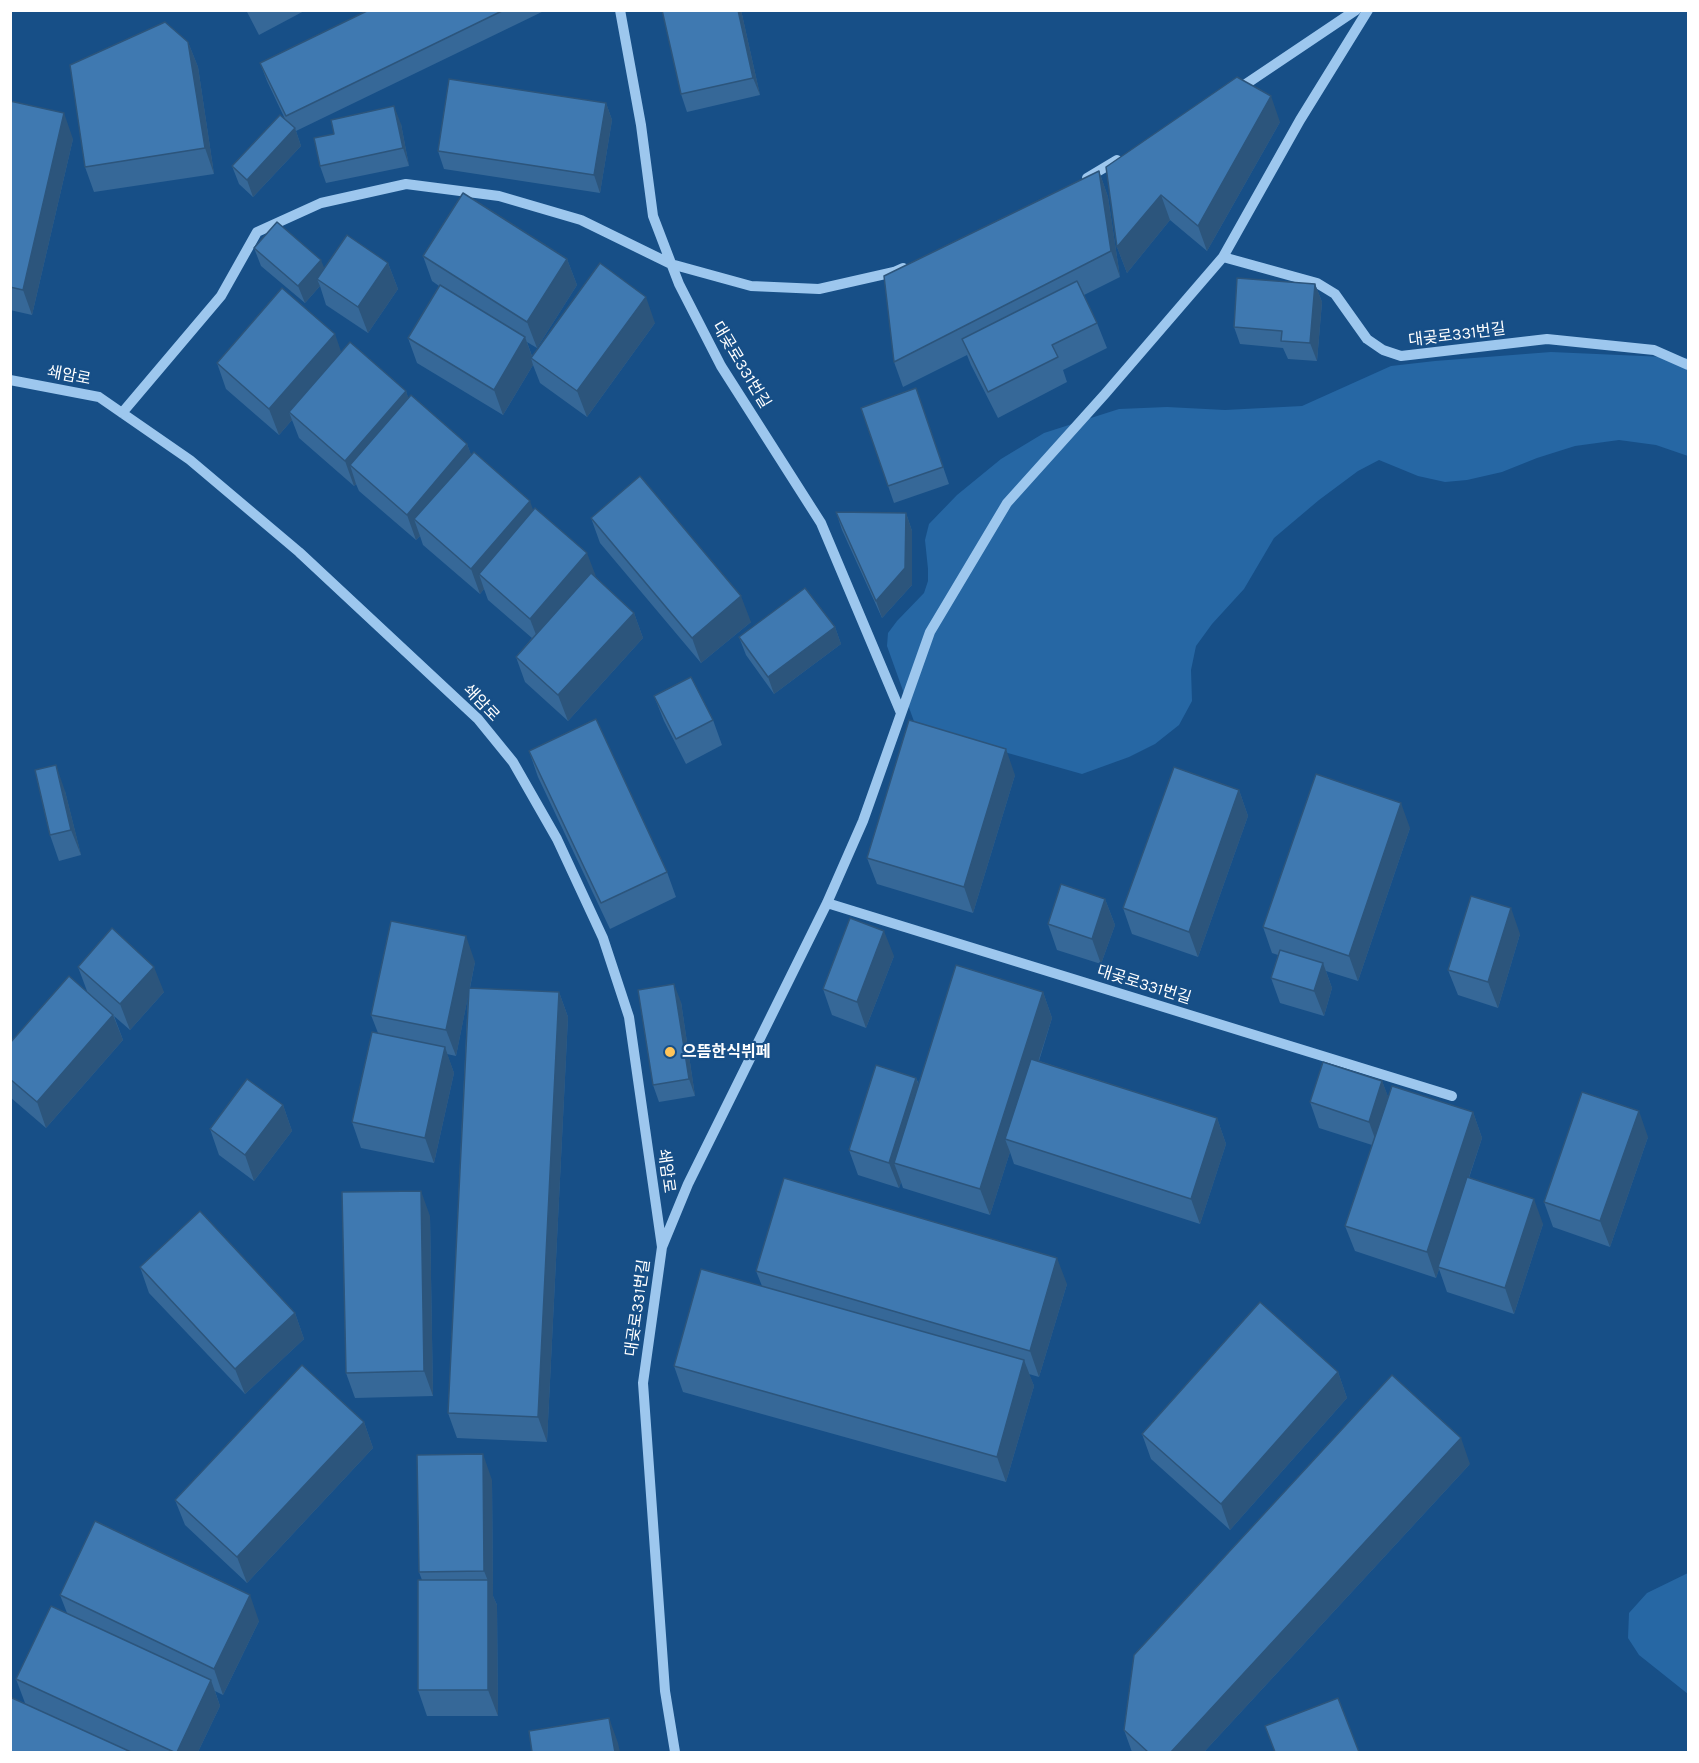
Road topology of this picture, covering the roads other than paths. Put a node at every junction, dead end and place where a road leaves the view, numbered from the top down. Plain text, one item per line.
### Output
1 (620, 10) edge
2 (1356, 10) edge
3 (1368, 10) edge
4 (1229, 96) edge
5 (1127, 155) edge
6 (1076, 184) edge
7 (1223, 257) junction
8 (916, 262) edge
9 (671, 264) junction
10 (1689, 365) edge
11 (10, 380) edge
12 (122, 413) junction
13 (901, 713) junction
14 (827, 903) junction
15 (1452, 1096) dead end
16 (662, 1247) junction
17 (675, 1752) edge

1 - 9 lane, 대곶로331번길
2 - 4 lane
3 - 7 lane, 대곶로331번길
5 - 6 lane
7 - 10 lane, 대곶로331번길
7 - 13 lane, 대곶로331번길
8 - 9 lane
9 - 12 lane
9 - 13 lane, 대곶로331번길
11 - 12 lane, 쇄암로
12 - 16 lane, 쇄암로
13 - 14 lane, 대곶로331번길
14 - 15 lane, 대곶로331번길
14 - 16 lane, 대곶로331번길
16 - 17 lane, 대곶로331번길

